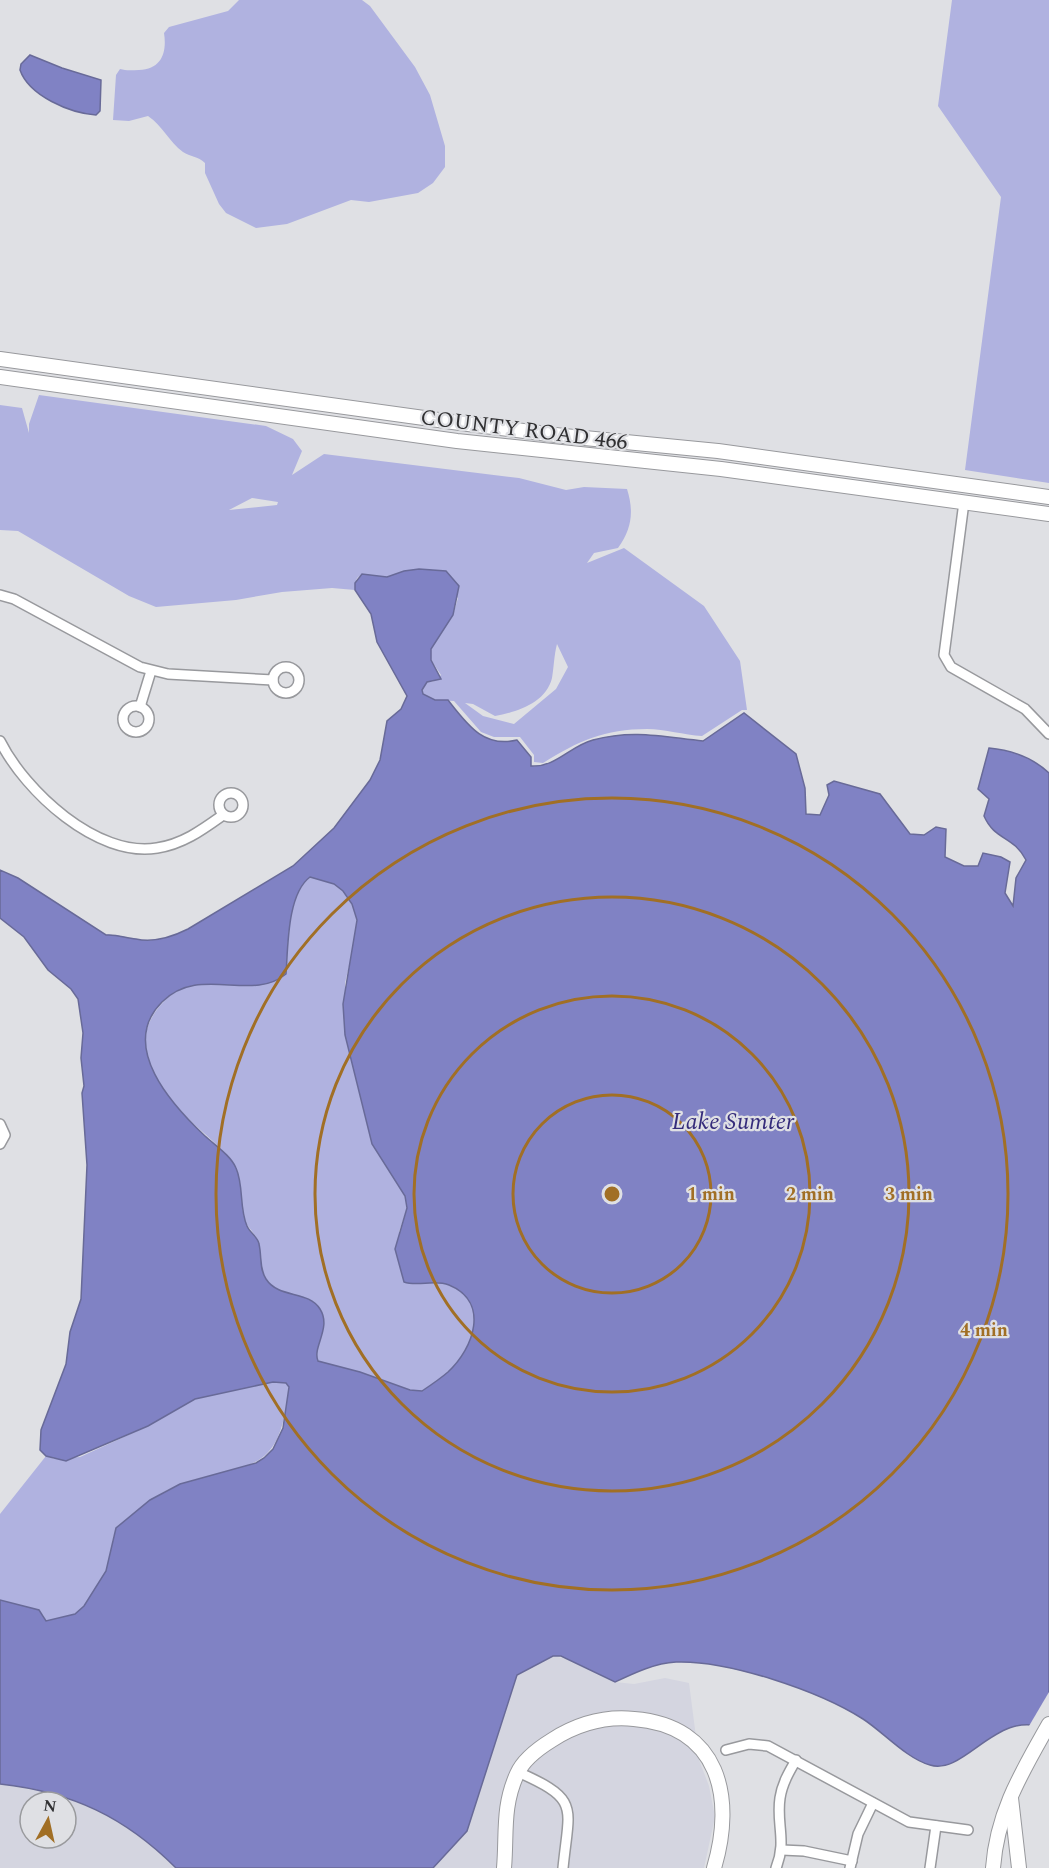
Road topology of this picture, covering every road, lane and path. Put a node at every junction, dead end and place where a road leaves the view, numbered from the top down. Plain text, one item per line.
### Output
1 (0, 359) edge
2 (0, 377) edge
3 (966, 485) junction
4 (1049, 497) edge
5 (964, 502) junction
6 (1049, 514) edge
7 (0, 595) edge
8 (151, 671) junction
9 (273, 680) dead end
10 (140, 707) dead end
11 (1049, 734) edge
12 (0, 741) edge
13 (223, 815) dead end
14 (0, 1124) edge
15 (0, 1144) edge
16 (1049, 1724) edge
17 (726, 1750) dead end
18 (796, 1760) junction
19 (518, 1772) junction
20 (1011, 1796) junction
21 (873, 1803) junction
22 (1012, 1822) junction
23 (936, 1826) junction
24 (968, 1830) dead end
25 (782, 1850) junction
26 (851, 1864) edge
27 (504, 1868) edge
28 (563, 1868) edge
29 (714, 1868) edge
30 (776, 1868) edge
31 (930, 1868) edge
32 (993, 1868) edge
33 (1010, 1868) edge
34 (1019, 1868) edge

1 - 3 main road, COUNTY ROAD 466
2 - 5 main road, COUNTY ROAD 466
3 - 4 main road, COUNTY ROAD 466
3 - 5 main road
5 - 6 main road, COUNTY ROAD 466
5 - 11 street
7 - 8 street
8 - 9 street
8 - 10 street
12 - 13 street
14 - 15 street
16 - 20 main road
17 - 18 street
18 - 21 street
18 - 25 street
19 - 27 main road
19 - 28 street
19 - 29 main road
20 - 22 main road
20 - 32 main road
21 - 23 street
21 - 26 street
22 - 33 main road
22 - 34 main road
23 - 24 street
23 - 31 street
25 - 26 street
25 - 30 street

